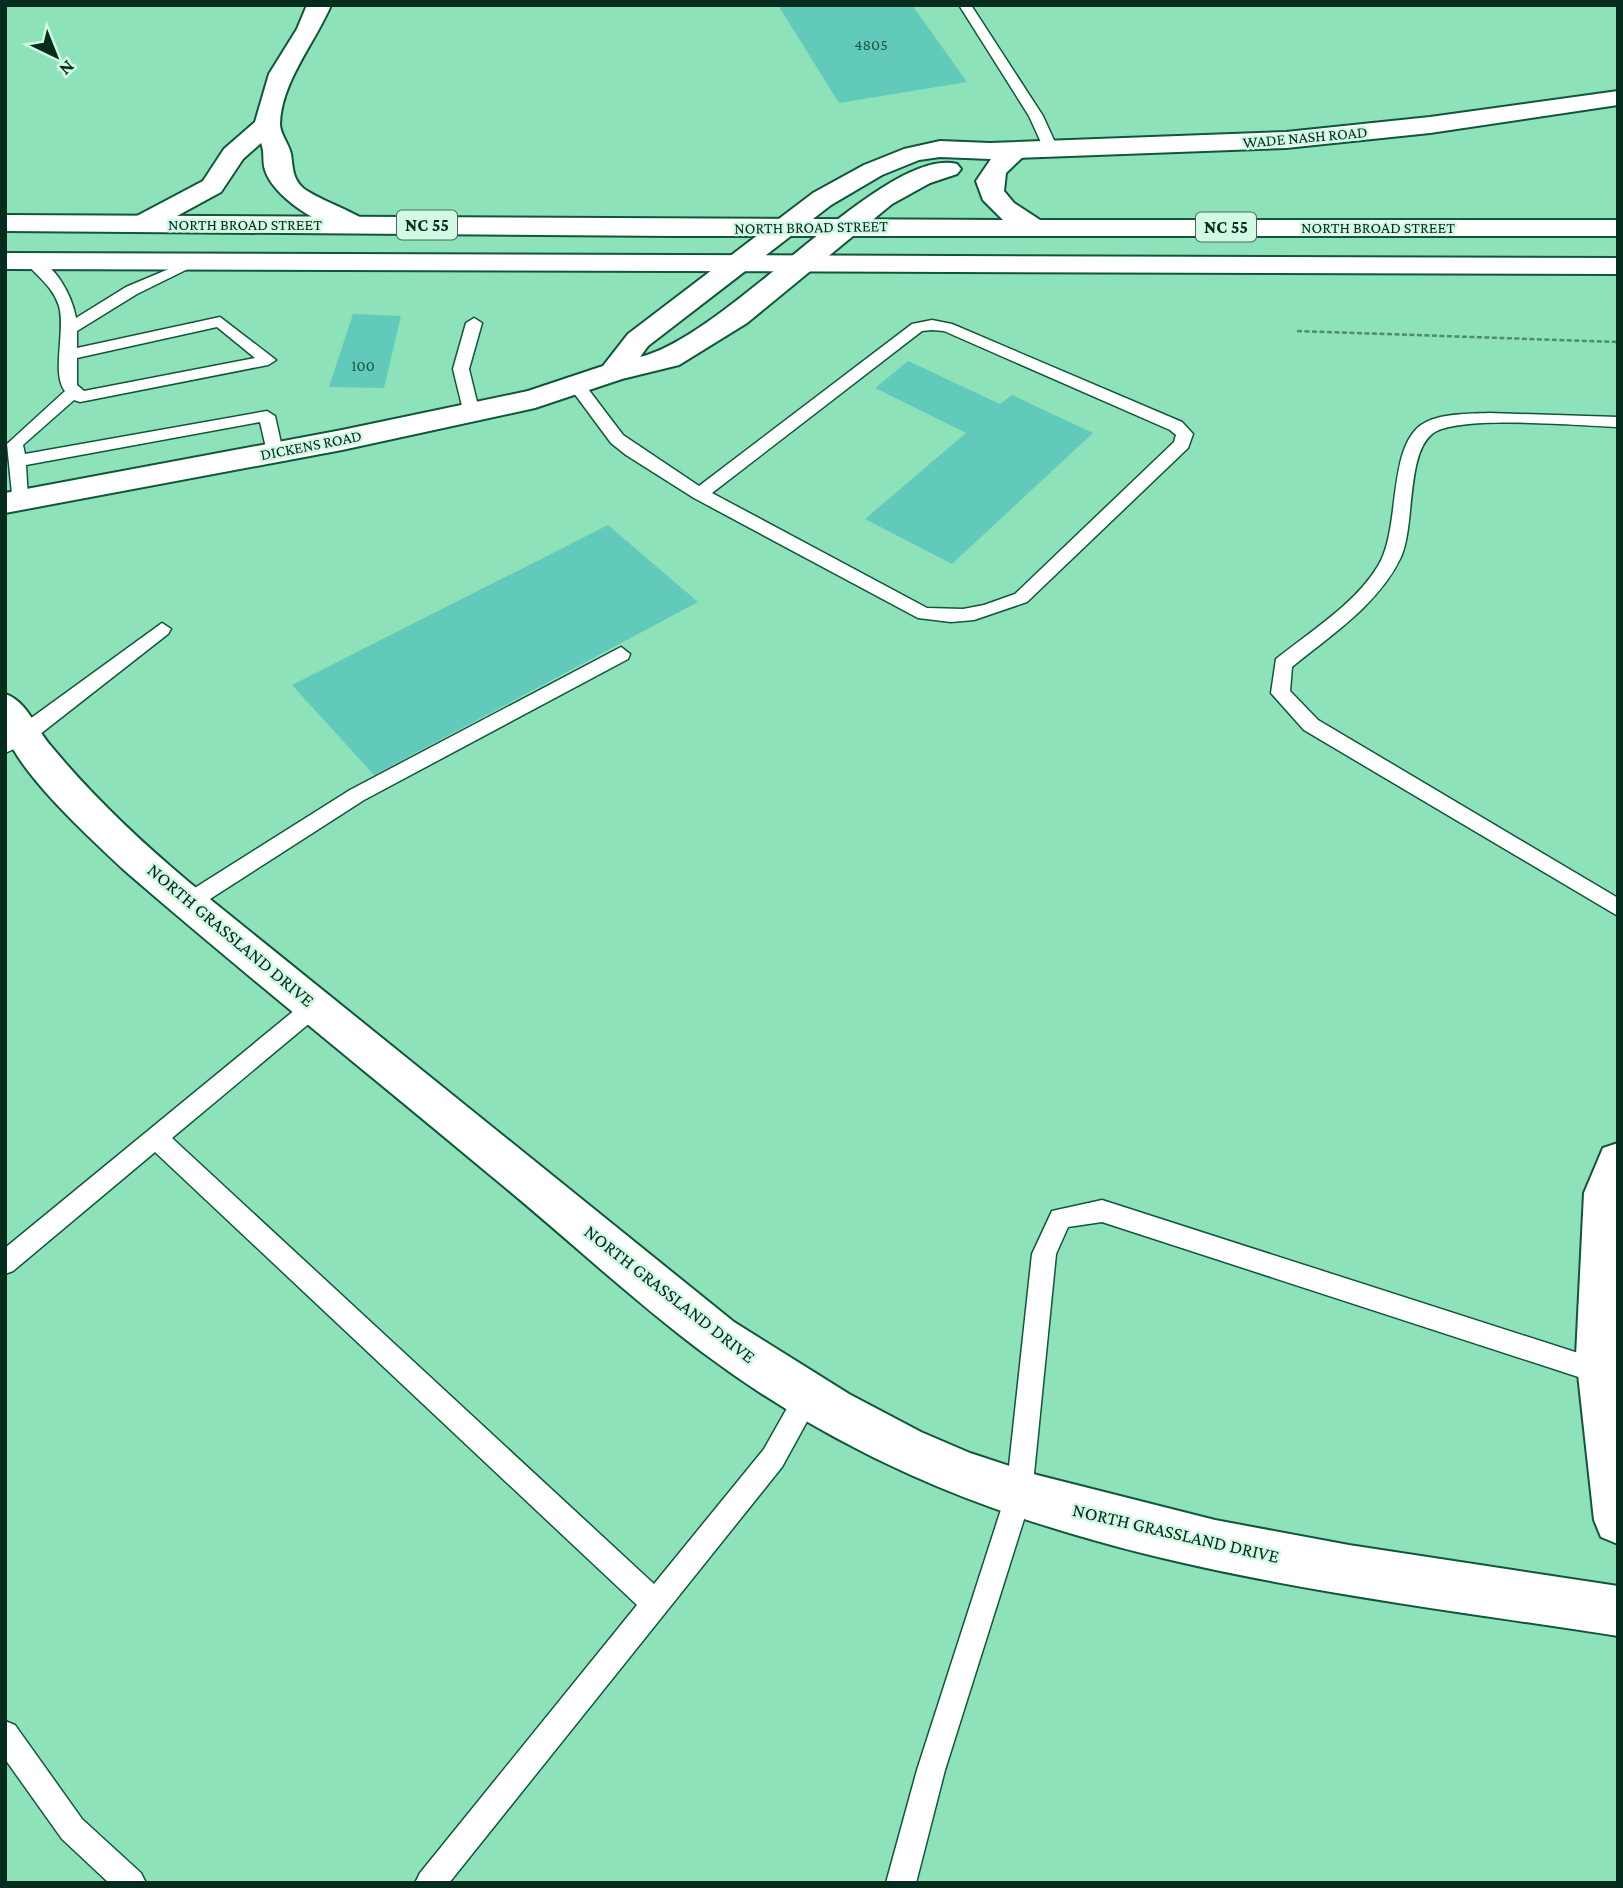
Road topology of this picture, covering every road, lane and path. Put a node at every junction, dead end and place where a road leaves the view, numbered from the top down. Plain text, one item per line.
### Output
1 (319, 5) edge
2 (965, 5) edge
3 (1618, 98) edge
4 (267, 125) junction
5 (1051, 149) junction
6 (1017, 150) junction
7 (990, 151) junction
8 (5, 223) edge
9 (144, 223) junction
10 (355, 225) junction
11 (1031, 226) junction
12 (785, 227) junction
13 (848, 227) junction
14 (1618, 228) edge
15 (5, 261) edge
16 (33, 262) junction
17 (195, 262) junction
18 (736, 262) junction
19 (804, 263) junction
20 (1617, 268) edge
21 (474, 323) dead end
22 (72, 328) junction
23 (1297, 331) dead end
24 (1618, 342) edge
25 (66, 355) junction
26 (613, 372) junction
27 (576, 386) junction
28 (75, 391) junction
29 (471, 410) junction
30 (1618, 422) edge
31 (275, 452) junction
32 (16, 461) junction
33 (700, 494) junction
34 (12, 501) edge
35 (162, 629) dead end
36 (621, 654) dead end
37 (11, 730) edge
38 (189, 902) junction
39 (1618, 908) edge
40 (315, 1006) junction
41 (155, 1137) junction
42 (1618, 1161) edge
43 (5, 1263) edge
44 (1603, 1373) junction
45 (808, 1396) junction
46 (1019, 1494) junction
47 (1618, 1521) edge
48 (655, 1603) junction
49 (1618, 1611) edge
50 (5, 1735) edge
51 (131, 1883) edge
52 (430, 1883) edge
53 (901, 1883) edge

1 - 4 main road
2 - 5 lane
3 - 5 main road, WADE NASH ROAD
4 - 9 main road
4 - 10 main road
5 - 6 main road, WADE NASH ROAD
6 - 7 main road, WADE NASH ROAD
6 - 11 main road
7 - 12 main road, WADE NASH ROAD
7 - 13 main road, WADE NASH ROAD
8 - 9 main road, NORTH BROAD STREET / NC 55
9 - 10 main road, NORTH BROAD STREET / NC 55
10 - 12 main road, NORTH BROAD STREET / NC 55
11 - 13 main road, NORTH BROAD STREET / NC 55
11 - 14 main road, NORTH BROAD STREET / NC 55
12 - 13 main road, NORTH BROAD STREET / NC 55
12 - 18 main road
13 - 19 main road, WADE NASH ROAD
15 - 16 main road, NORTH BROAD STREET / NC 55
16 - 17 main road, NORTH BROAD STREET / NC 55
16 - 22 lane
17 - 18 main road, NORTH BROAD STREET / NC 55
17 - 22 lane
18 - 19 main road, NORTH BROAD STREET / NC 55
18 - 26 main road
19 - 20 main road, NORTH BROAD STREET / NC 55
19 - 26 main road, DICKENS ROAD
21 - 29 lane
22 - 25 lane
23 - 24 path
25 - 28 lane
25 - 28 lane
26 - 27 main road, DICKENS ROAD
27 - 29 main road, DICKENS ROAD
27 - 33 lane
28 - 32 lane
29 - 31 main road, DICKENS ROAD
30 - 39 lane
31 - 32 lane
31 - 34 main road, DICKENS ROAD
32 - 34 lane
33 - 33 lane
35 - 37 lane
36 - 38 lane
37 - 38 main road, NORTH GRASSLAND DRIVE
38 - 40 main road, NORTH GRASSLAND DRIVE
40 - 41 lane
40 - 45 main road, NORTH GRASSLAND DRIVE
41 - 43 lane
41 - 48 lane
42 - 44 main road
44 - 46 lane
44 - 47 main road
45 - 46 main road, NORTH GRASSLAND DRIVE
45 - 48 lane
46 - 49 main road, NORTH GRASSLAND DRIVE
46 - 53 lane
48 - 52 lane
50 - 51 lane

